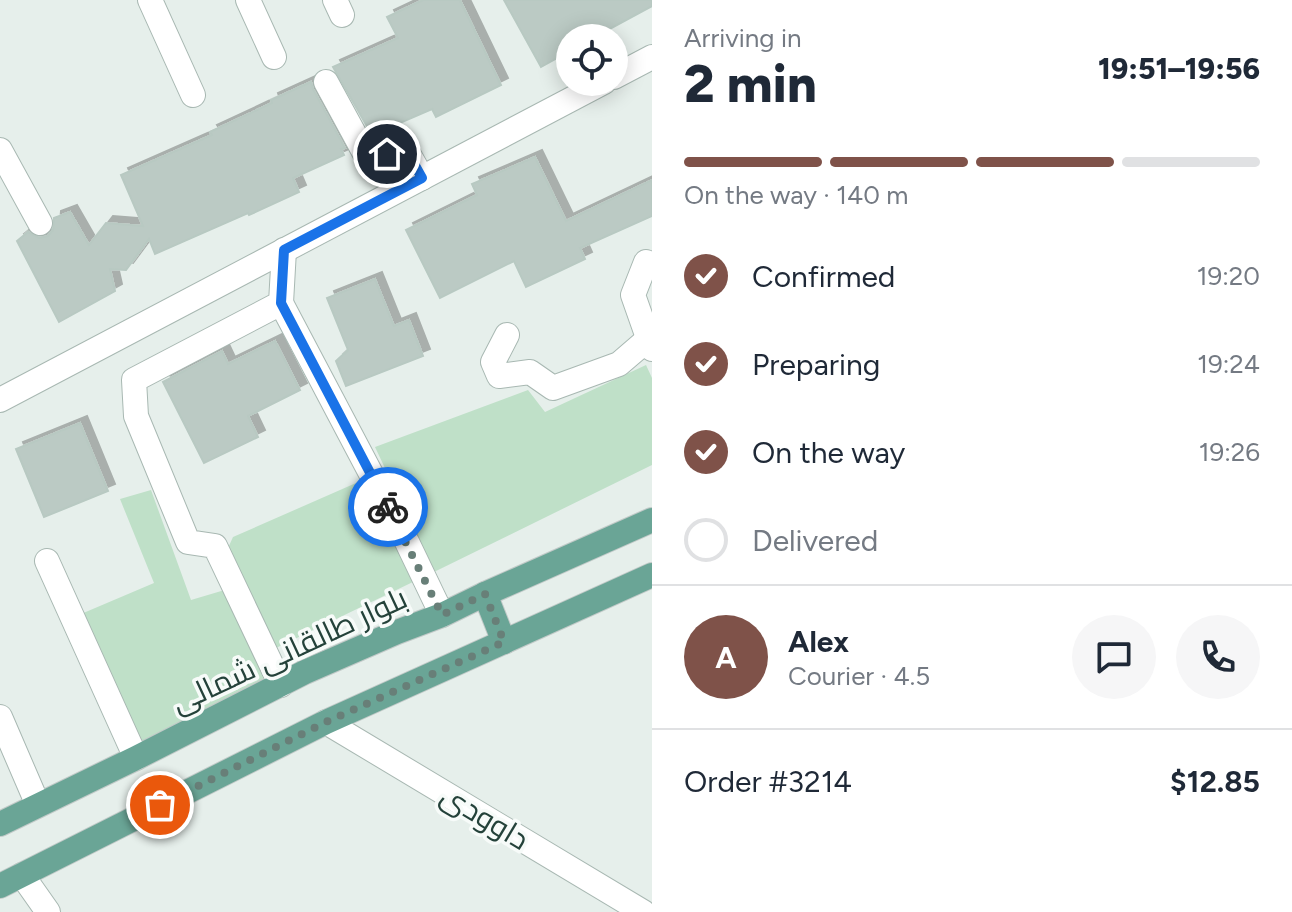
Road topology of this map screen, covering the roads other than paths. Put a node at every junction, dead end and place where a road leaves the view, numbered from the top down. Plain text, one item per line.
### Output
1 (150, 0) edge
2 (248, 0) edge
3 (274, 57) dead end
4 (652, 57) edge
5 (628, 70) edge
6 (326, 82) dead end
7 (193, 95) dead end
8 (577, 96) edge
9 (0, 150) edge
10 (422, 178) junction
11 (40, 223) dead end
12 (284, 250) junction
13 (646, 262) dead end
14 (281, 303) junction
15 (507, 335) dead end
16 (650, 344) edge
17 (0, 400) edge
18 (652, 520) edge
19 (47, 561) dead end
20 (652, 575) edge
21 (485, 594) junction
22 (442, 615) junction
23 (504, 642) junction
24 (281, 685) junction
25 (0, 717) edge
26 (326, 722) junction
27 (136, 758) junction
28 (38, 805) junction
29 (0, 824) edge
30 (11, 881) edge
31 (48, 912) edge
32 (643, 912) edge

1 - 7 street
2 - 3 street
4 - 5 street
6 - 10 street
8 - 10 street
9 - 11 street
10 - 12 street
12 - 14 street
12 - 17 street
13 - 16 street
14 - 22 street
14 - 24 street
15 - 16 street
18 - 21 main road, بلوار طالقانی شمالی
19 - 27 street
20 - 23 main road
21 - 22 main road, بلوار طالقانی شمالی
21 - 23 main road
22 - 24 main road, بلوار طالقانی شمالی
23 - 26 main road
24 - 27 main road, بلوار طالقانی شمالی
25 - 28 street
26 - 30 main road
26 - 32 street, داوودی
27 - 28 main road, بلوار طالقانی شمالی
28 - 29 main road, بلوار طالقانی شمالی
30 - 31 street

